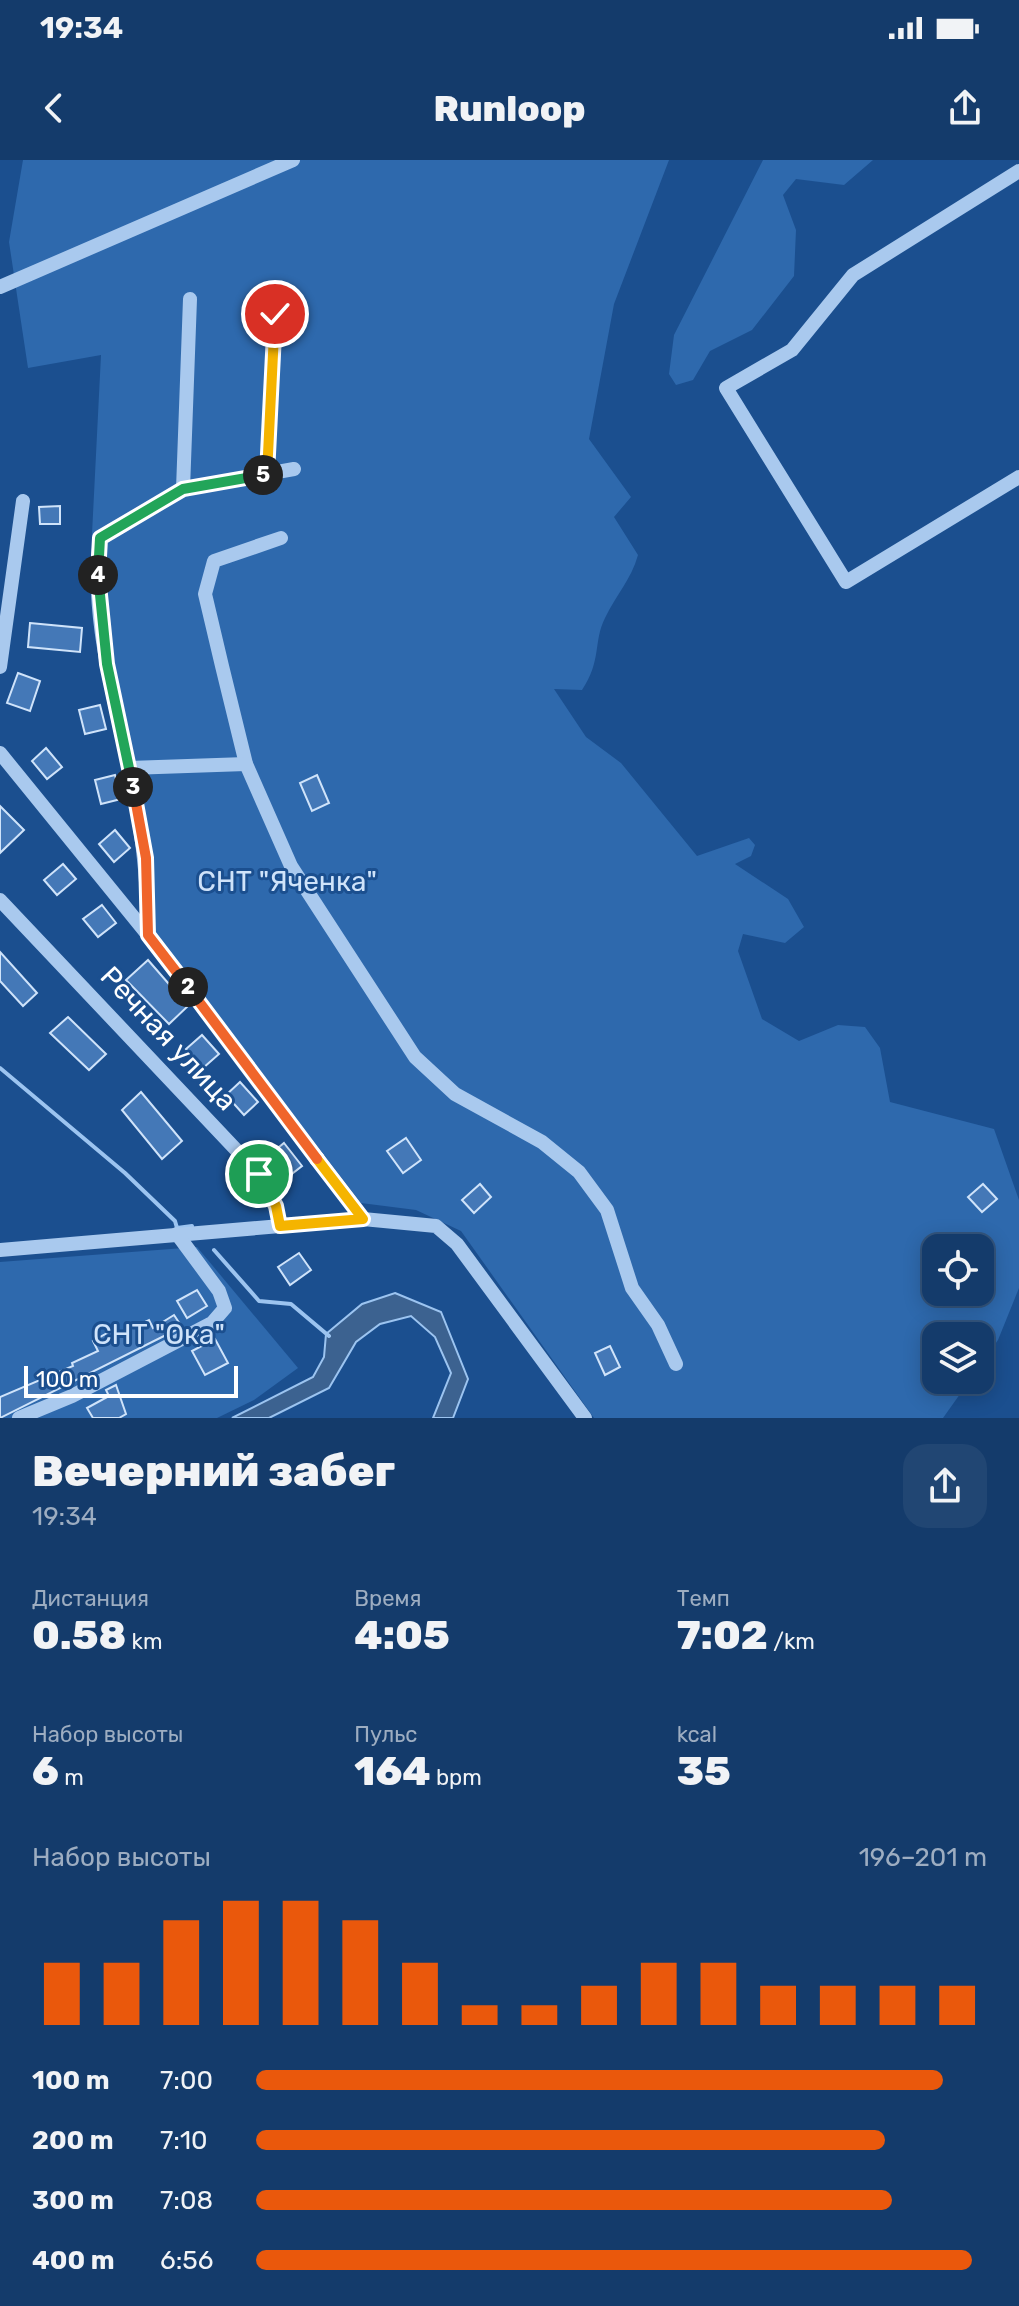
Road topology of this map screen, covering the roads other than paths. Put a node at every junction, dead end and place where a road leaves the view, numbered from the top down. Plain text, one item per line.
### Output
1 (293, 160) edge
2 (1019, 171) edge
3 (0, 287) edge
4 (190, 299) dead end
5 (275, 314) dead end
6 (294, 469) dead end
7 (267, 474) junction
8 (1019, 477) edge
9 (183, 489) junction
10 (23, 501) dead end
11 (281, 538) dead end
12 (0, 667) edge
13 (0, 753) edge
14 (246, 764) junction
15 (129, 768) junction
16 (0, 900) edge
17 (148, 935) junction
18 (363, 1219) junction
19 (280, 1226) junction
20 (177, 1234) junction
21 (0, 1250) edge
22 (676, 1364) dead end
23 (19, 1418) edge
24 (585, 1418) edge

1 - 3 street
2 - 8 street
4 - 9 street
5 - 7 street
6 - 7 street
7 - 9 street
9 - 15 street
10 - 12 street
11 - 14 street
13 - 17 street
14 - 15 street
14 - 22 street
15 - 17 street
16 - 19 street, Речная улица
17 - 18 street
18 - 19 street
18 - 24 street
19 - 20 street
20 - 21 street
20 - 23 street

